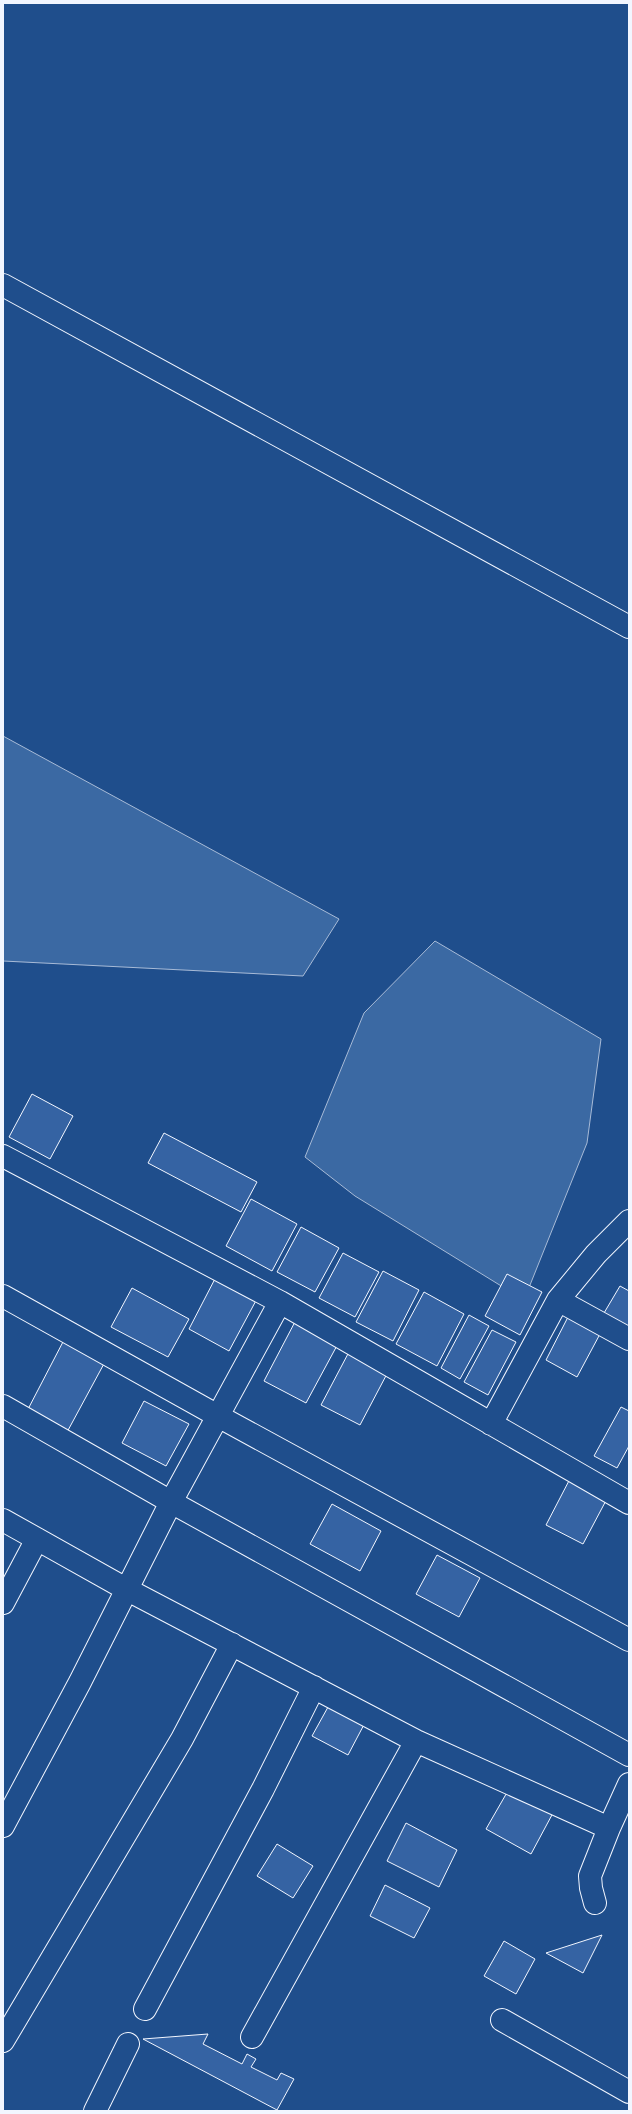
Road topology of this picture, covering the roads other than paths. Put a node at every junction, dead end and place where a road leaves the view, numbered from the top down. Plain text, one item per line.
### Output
1 (3, 285) edge
2 (629, 627) edge
3 (3, 1156) edge
4 (629, 1221) edge
5 (3, 1296) edge
6 (558, 1300) junction
7 (280, 1302) junction
8 (629, 1339) edge
9 (3, 1406) edge
10 (218, 1416) junction
11 (491, 1424) junction
12 (171, 1502) junction
13 (629, 1503) edge
14 (3, 1520) edge
15 (38, 1539) junction
16 (126, 1589) junction
17 (3, 1603) edge
18 (629, 1640) edge
19 (232, 1644) junction
20 (314, 1687) junction
21 (416, 1741) junction
22 (629, 1756) edge
23 (629, 1784) edge
24 (3, 1826) edge
25 (609, 1828) junction
26 (595, 1903) dead end
27 (145, 2009) dead end
28 (502, 2020) dead end
29 (252, 2037) dead end
30 (3, 2041) edge
31 (128, 2044) dead end
32 (629, 2092) edge
33 (95, 2111) edge

1 - 2 street
3 - 7 street
4 - 6 street
5 - 10 street
6 - 8 street
6 - 11 street
7 - 10 street
7 - 11 street
9 - 12 street
10 - 12 street
10 - 18 street
11 - 13 street
12 - 16 street
12 - 22 street
14 - 15 street
15 - 16 street
15 - 17 street
16 - 19 street
16 - 24 street
19 - 20 street
19 - 30 street
20 - 21 street
20 - 27 street
21 - 25 street
21 - 29 street
23 - 25 street
25 - 26 street
28 - 32 street
31 - 33 street

